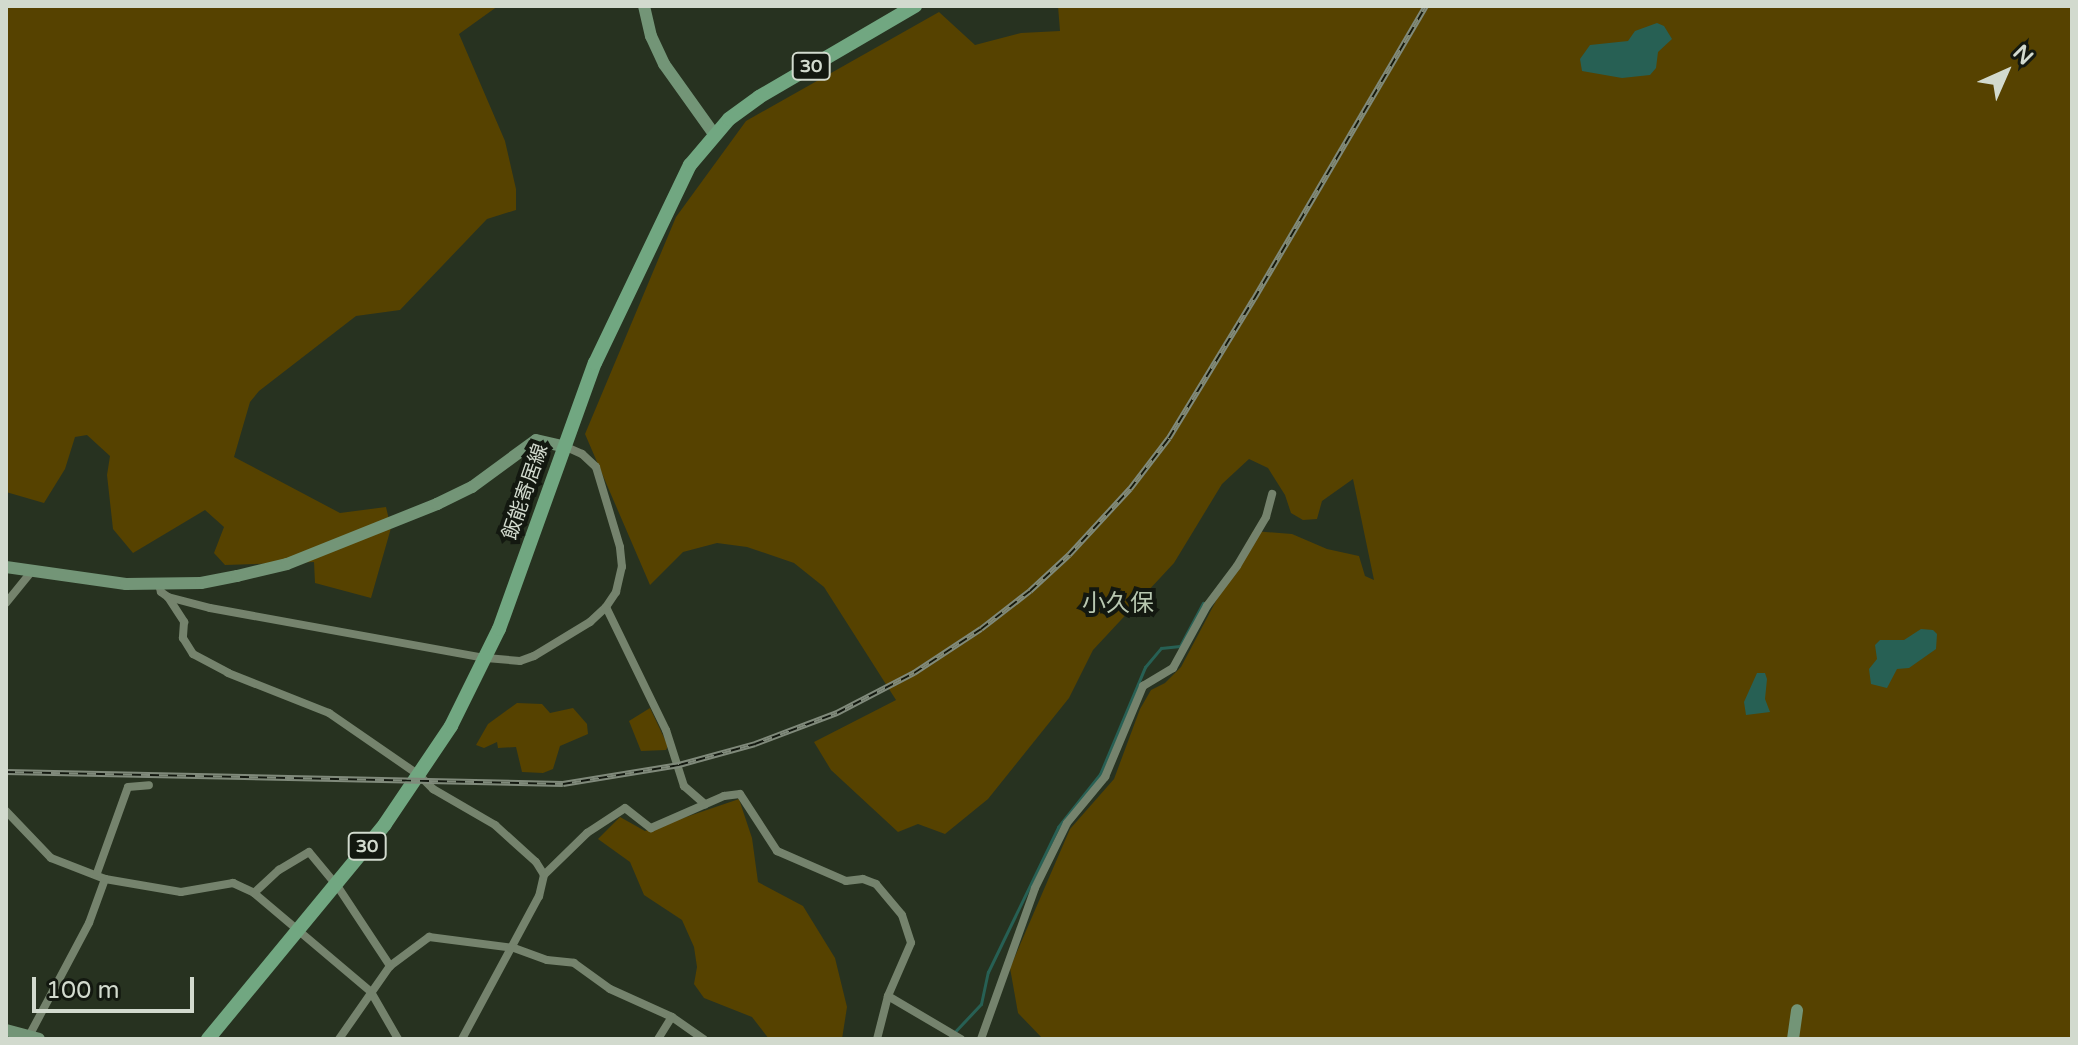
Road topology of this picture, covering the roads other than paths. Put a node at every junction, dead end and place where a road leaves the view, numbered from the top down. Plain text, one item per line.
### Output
1 (644, 6) edge
2 (915, 6) edge
3 (714, 134) junction
4 (563, 446) junction
5 (1272, 494) dead end
6 (6, 567) edge
7 (31, 572) junction
8 (159, 585) junction
9 (168, 597) junction
10 (6, 603) edge
11 (606, 607) junction
12 (486, 658) junction
13 (149, 785) dead end
14 (705, 804) junction
15 (6, 811) edge
16 (544, 875) junction
17 (101, 876) junction
18 (254, 893) junction
19 (514, 948) junction
20 (390, 966) junction
21 (371, 992) junction
22 (888, 996) junction
23 (1797, 1010) dead end
24 (672, 1017) junction
25 (6, 1030) edge
26 (34, 1037) edge
27 (957, 1037) edge
28 (208, 1039) edge
29 (339, 1039) edge
30 (398, 1039) edge
31 (462, 1039) edge
32 (658, 1039) edge
33 (704, 1039) edge
34 (877, 1039) edge
35 (981, 1039) edge
36 (1793, 1039) edge

1 - 3 street
2 - 3 main road, 飯能寄居線 / 30
3 - 4 main road, 飯能寄居線 / 30
4 - 8 street
4 - 11 street
4 - 12 main road, 飯能寄居線 / 30
5 - 35 street
6 - 7 street
7 - 8 street
7 - 10 street
8 - 9 street
9 - 12 street
9 - 16 street
11 - 12 street
11 - 14 street
12 - 28 main road, 飯能寄居線 / 30
13 - 17 street
14 - 16 street
14 - 22 street
15 - 17 street
16 - 19 street
17 - 18 street
17 - 26 street
18 - 20 street
18 - 21 street
19 - 20 street
19 - 24 street
19 - 31 street
20 - 21 street
21 - 29 street
21 - 30 street
22 - 27 street
22 - 34 street
23 - 36 street
24 - 32 street
24 - 33 street
25 - 26 street

